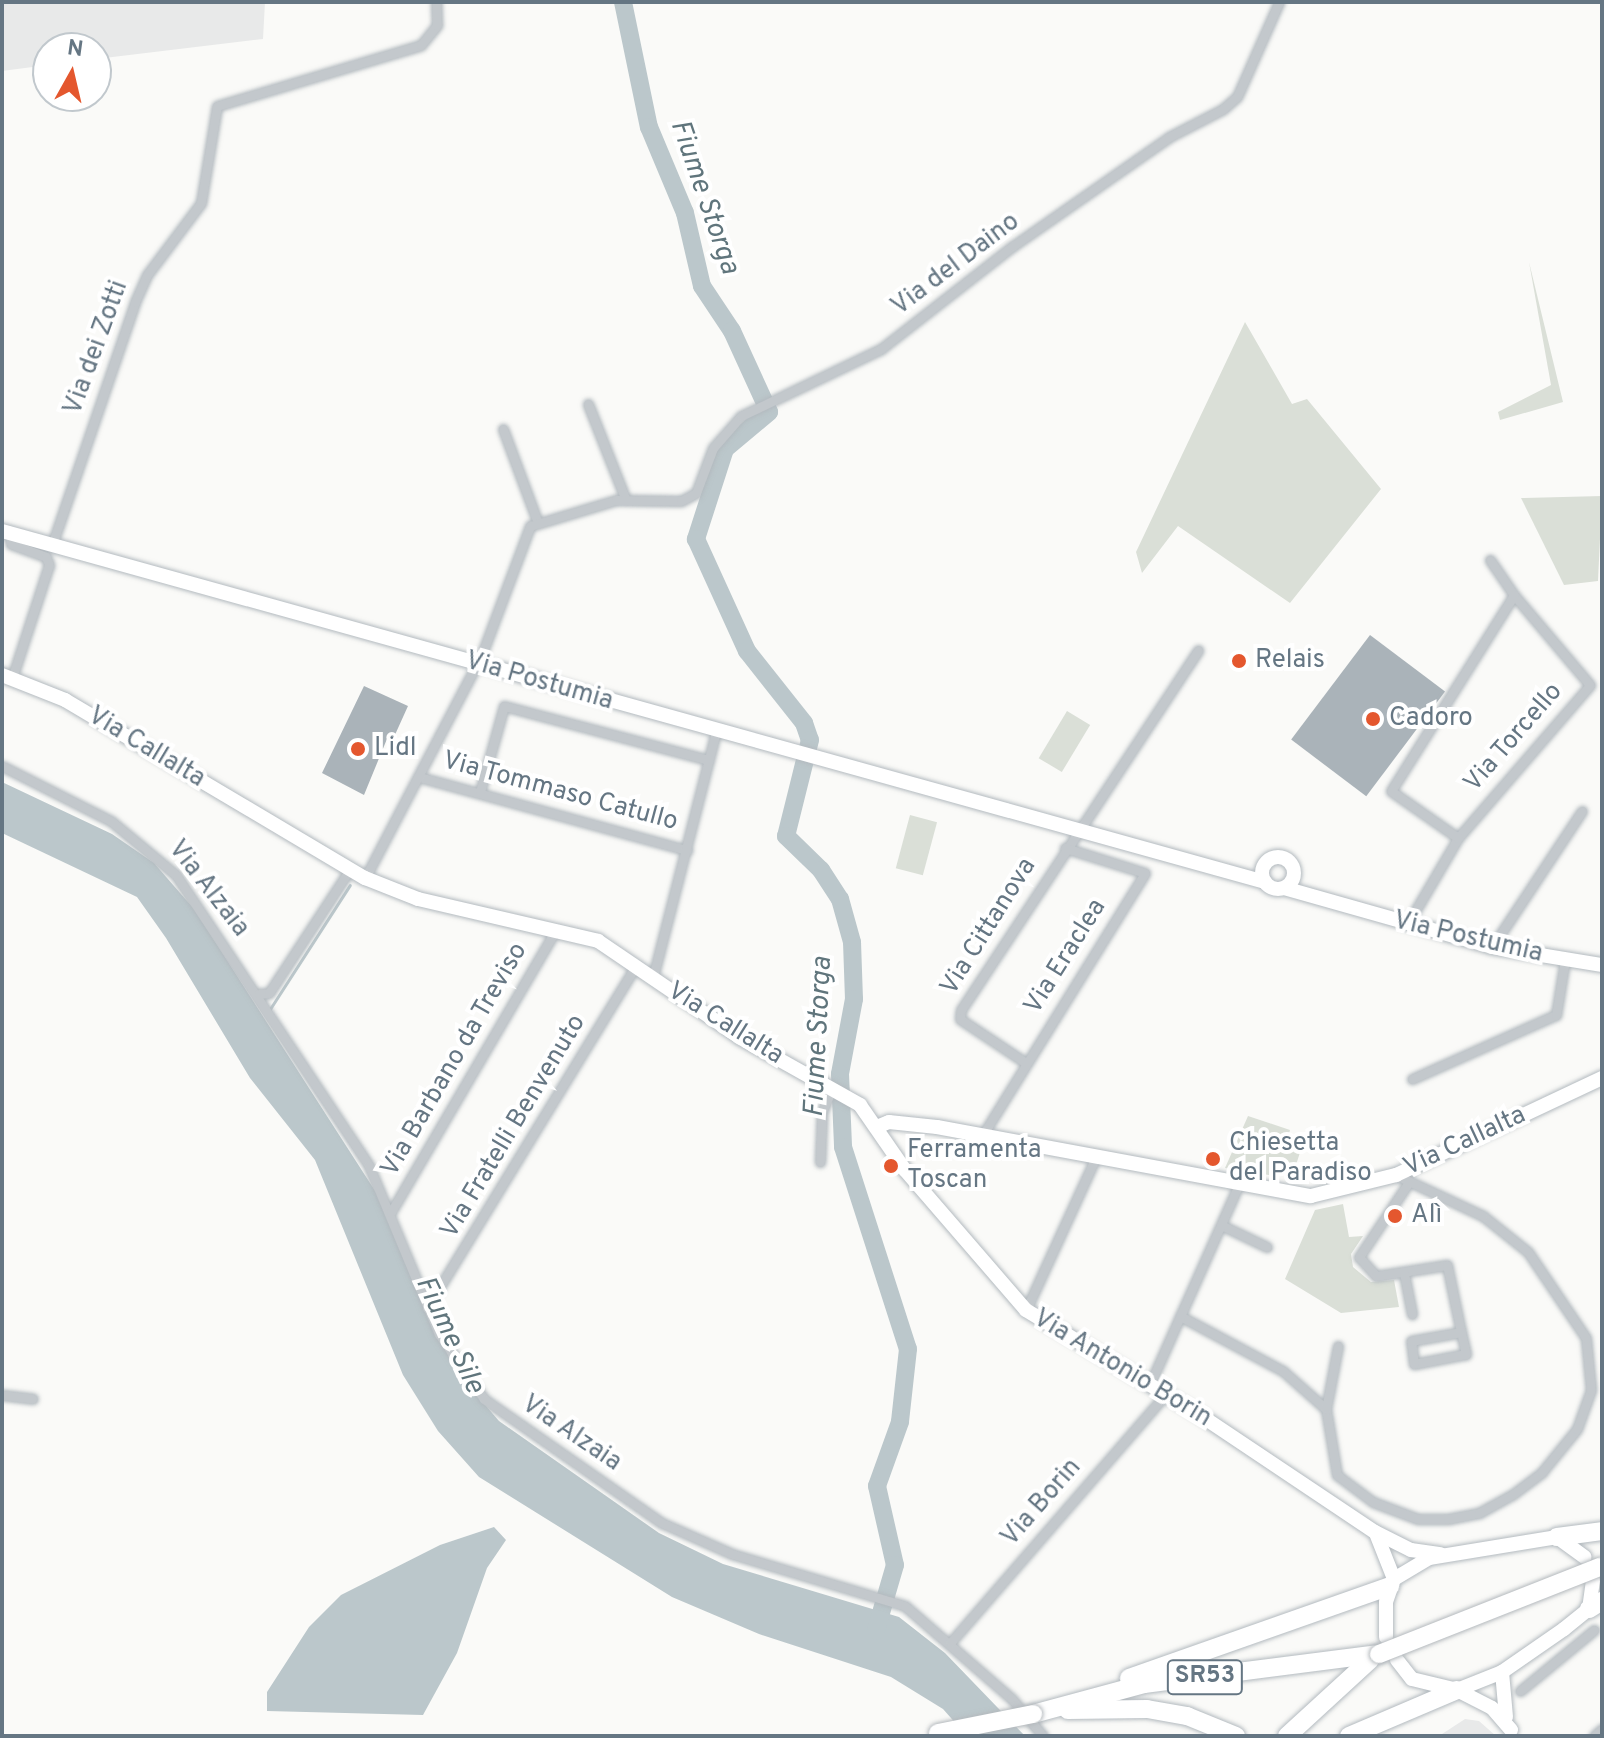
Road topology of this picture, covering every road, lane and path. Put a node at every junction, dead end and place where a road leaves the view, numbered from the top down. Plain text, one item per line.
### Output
1 (436, 2) edge
2 (1279, 2) edge
3 (588, 404) dead end
4 (503, 429) dead end
5 (625, 498) junction
6 (538, 523) junction
7 (6, 532) edge
8 (52, 545) junction
9 (1490, 560) dead end
10 (1514, 595) junction
11 (1198, 650) dead end
12 (475, 664) junction
13 (7, 676) edge
14 (716, 731) junction
15 (709, 760) junction
16 (2, 766) edge
17 (423, 778) junction
18 (480, 792) junction
19 (1582, 811) dead end
20 (1076, 833) junction
21 (1458, 838) junction
22 (1065, 848) junction
23 (687, 850) junction
24 (1263, 866) junction
25 (350, 869) junction
26 (1294, 870) junction
27 (1219, 872) junction
28 (365, 878) junction
29 (1265, 882) junction
30 (1284, 888) junction
31 (1335, 905) junction
32 (1407, 925) junction
33 (556, 930) junction
34 (1492, 947) junction
35 (1565, 960) junction
36 (636, 965) junction
37 (1602, 965) edge
38 (653, 977) junction
39 (259, 994) junction
40 (1026, 1063) junction
41 (1602, 1078) edge
42 (1412, 1079) dead end
43 (832, 1089) junction
44 (877, 1127) junction
45 (982, 1136) junction
46 (1095, 1159) junction
47 (820, 1162) dead end
48 (1401, 1180) junction
49 (1238, 1186) junction
50 (391, 1212) junction
51 (1221, 1225) junction
52 (1267, 1247) dead end
53 (1404, 1273) junction
54 (427, 1308) junction
55 (1026, 1310) junction
56 (1412, 1314) dead end
57 (1180, 1316) junction
58 (1461, 1332) junction
59 (1338, 1346) dead end
60 (1150, 1384) junction
61 (1166, 1394) junction
62 (2, 1395) edge
63 (33, 1399) dead end
64 (1326, 1409) junction
65 (1602, 1531) edge
66 (1375, 1532) junction
67 (1557, 1537) junction
68 (1441, 1554) junction
69 (1595, 1567) edge
70 (1392, 1582) junction
71 (1595, 1605) edge
72 (1564, 1629) junction
73 (1594, 1630) dead end
74 (951, 1642) junction
75 (1576, 1644) junction
76 (1387, 1650) junction
77 (1502, 1672) junction
78 (1457, 1690) junction
79 (1520, 1691) dead end
80 (1098, 1692) junction
81 (1033, 1714) junction
82 (1602, 1729) edge
83 (1513, 1733) edge
84 (923, 1736) edge
85 (1043, 1736) edge
86 (1236, 1736) edge
87 (1287, 1736) edge
88 (1349, 1736) edge
89 (1594, 1736) edge

1 - 8 street, Via dei Zotti
2 - 5 street, Via del Daino
3 - 5 street
4 - 6 street
5 - 6 street, Via del Daino
6 - 12 street, Via del Daino
7 - 8 street, Via Postumia
7 - 13 street
8 - 12 street, Via Postumia
9 - 10 street, Via Torcello
10 - 21 street
10 - 21 street, Via Torcello
11 - 20 street
12 - 14 street, Via Postumia
12 - 17 street, Via del Daino
13 - 25 street, Via Callalta
14 - 15 street
14 - 20 street, Via Postumia
15 - 18 street
15 - 23 street
16 - 39 street, Via Alzaia
17 - 18 street, Via Tommaso Catullo
17 - 28 street, Via del Daino
18 - 23 street, Via Tommaso Catullo
19 - 34 street
20 - 22 street, Via Cittanova
20 - 27 street, Via Postumia
21 - 32 street, Via Torcello
22 - 40 street, Via Cittanova
22 - 40 street, Via Eraclea
23 - 38 street
24 - 26 street, Via Postumia
24 - 27 street, Via Postumia
24 - 29 street
25 - 28 street, Via Callalta
25 - 39 street
26 - 30 street
26 - 31 street, Via Postumia
27 - 29 street, Via Postumia
28 - 33 street, Via Callalta
29 - 30 street, Via Postumia
30 - 31 street, Via Postumia
31 - 32 street, Via Postumia
32 - 34 street, Via Postumia
33 - 36 street, Via Callalta
33 - 50 street, Via Barbano da Treviso
34 - 35 street, Via Postumia
35 - 37 street, Via Postumia
35 - 42 street
36 - 38 street, Via Callalta
36 - 54 street, Via Fratelli Benvenuto
38 - 43 street, Via Callalta
39 - 50 street, Via Alzaia
40 - 45 street, Via Eraclea
41 - 48 street, Via Callalta
43 - 44 street, Via Callalta
43 - 47 street
44 - 45 street, Via Callalta
44 - 55 street, Via Antonio Borin
45 - 46 street, Via Callalta
46 - 49 street, Via Callalta
46 - 55 street
48 - 49 street, Via Callalta
48 - 53 street
48 - 64 street
49 - 51 street
50 - 54 street, Via Alzaia
51 - 52 street
51 - 57 street
53 - 56 street
53 - 58 street
54 - 74 street, Via Alzaia
55 - 60 street, Via Antonio Borin
57 - 60 street
57 - 64 street
58 - 58 street
59 - 64 street
60 - 61 street, Via Antonio Borin
61 - 66 street, Via Antonio Borin
61 - 74 street, Via Borin
62 - 63 street
65 - 67 highway
66 - 68 street, Via Antonio Borin
66 - 70 street
67 - 68 street
67 - 69 street
68 - 70 street
69 - 71 street
69 - 76 highway, SR53, bridge
70 - 76 street
70 - 80 highway
71 - 72 street
72 - 75 street
72 - 77 street
73 - 75 street
74 - 85 street, Via Alzaia
75 - 79 street
76 - 78 street
76 - 80 highway, SR53
76 - 87 highway, SR53
77 - 78 street
77 - 83 street
78 - 83 street
78 - 88 highway
80 - 81 highway, SR53
81 - 84 highway, SR53, bridge
81 - 86 highway
82 - 89 street

